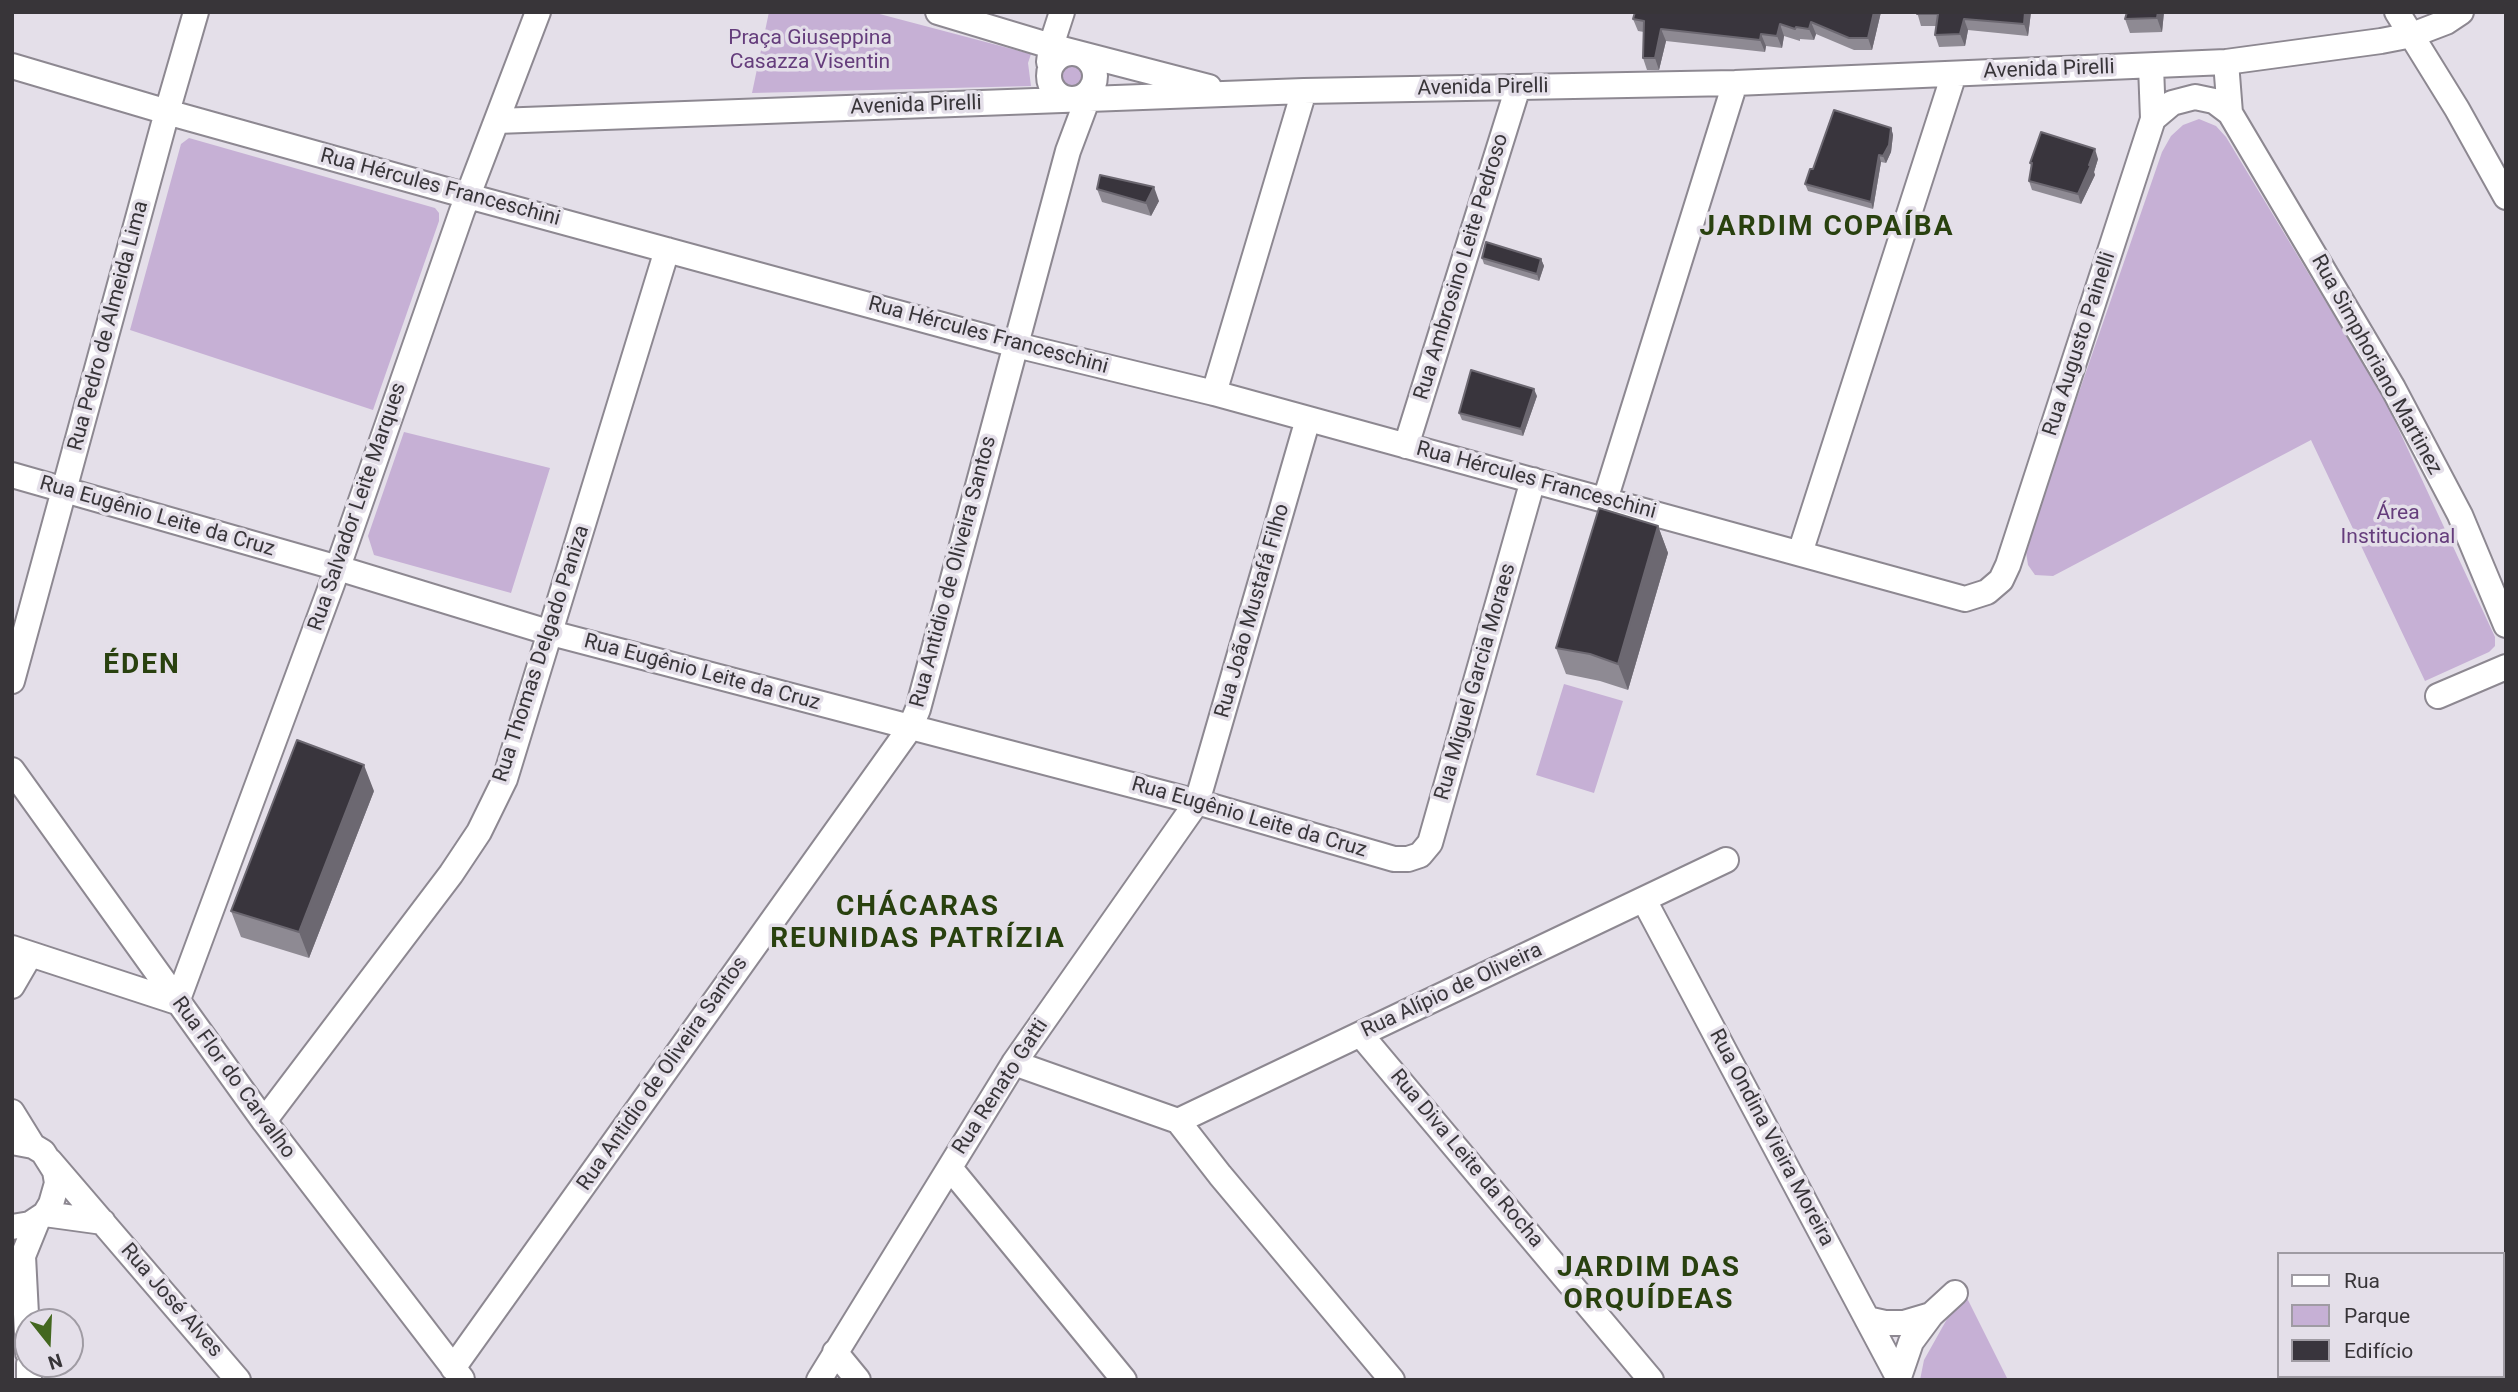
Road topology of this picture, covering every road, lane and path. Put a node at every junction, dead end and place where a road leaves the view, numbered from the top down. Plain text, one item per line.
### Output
1 (197, 12) edge
2 (538, 12) edge
3 (938, 12) edge
4 (1062, 12) edge
5 (2397, 12) edge
6 (2461, 12) edge
7 (2412, 35) junction
8 (1051, 46) junction
9 (1077, 53) junction
10 (2226, 62) junction
11 (12, 66) edge
12 (2151, 66) junction
13 (1954, 74) junction
14 (1735, 83) junction
15 (1518, 87) junction
16 (1068, 90) junction
17 (1304, 90) junction
18 (1237, 94) junction
19 (167, 112) junction
20 (2230, 113) junction
21 (2153, 119) junction
22 (497, 121) junction
23 (1068, 151) junction
24 (468, 196) junction
25 (2506, 197) edge
26 (667, 250) junction
27 (1016, 345) junction
28 (1214, 393) junction
29 (1308, 419) junction
30 (1406, 446) junction
31 (12, 475) edge
32 (1533, 480) junction
33 (65, 490) junction
34 (1605, 500) junction
35 (1800, 553) junction
36 (338, 568) junction
37 (1965, 599) joint
38 (2506, 625) edge
39 (551, 633) junction
40 (2506, 667) edge
41 (12, 681) edge
42 (2438, 696) dead end
43 (910, 728) junction
44 (12, 770) edge
45 (1197, 802) junction
46 (1394, 859) joint
47 (1726, 860) dead end
48 (1644, 900) junction
49 (21, 952) edge
50 (12, 986) edge
51 (177, 1002) junction
52 (1361, 1035) junction
53 (1014, 1063) junction
54 (12, 1112) edge
55 (264, 1121) junction
56 (1178, 1121) junction
57 (32, 1150) edge
58 (950, 1168) junction
59 (41, 1217) junction
60 (103, 1222) junction
61 (12, 1227) edge
62 (17, 1248) edge
63 (1955, 1293) dead end
64 (23, 1308) edge
65 (1931, 1315) junction
66 (1867, 1320) junction
67 (835, 1352) junction
68 (458, 1374) edge
69 (1898, 1378) edge
70 (238, 1380) edge
71 (818, 1380) edge
72 (859, 1380) edge
73 (1124, 1380) edge
74 (1391, 1380) edge
75 (1651, 1380) edge

1 - 19 street, Rua Pedro de Almeida Lima
2 - 22 street, Rua Salvador Leite Marques
3 - 8 street
4 - 8 street
5 - 7 street
6 - 7 street, Avenida Pirelli
7 - 10 street, Avenida Pirelli
7 - 25 street
8 - 9 street
8 - 16 street
9 - 16 street
9 - 16 street
9 - 18 street
10 - 12 street, Avenida Pirelli
10 - 20 street, Rua Simphoriano Martinez
11 - 19 street, Rua Hércules Franceschini
12 - 13 street, Avenida Pirelli
12 - 21 street, Rua Augusto Painelli
13 - 14 street, Avenida Pirelli
13 - 35 street
14 - 15 street, Avenida Pirelli
14 - 34 street
15 - 17 street, Avenida Pirelli
15 - 30 street, Rua Ambrosino Leite Pedroso
16 - 18 street, Avenida Pirelli
16 - 22 street, Avenida Pirelli
16 - 23 street
16 - 23 street, Rua Antidio de Oliveira Santos
17 - 18 street, Avenida Pirelli
17 - 28 street
19 - 24 street, Rua Hércules Franceschini
19 - 33 street, Rua Pedro de Almeida Lima
20 - 21 street
20 - 38 street, Rua Simphoriano Martinez
21 - 37 street, Rua Augusto Painelli
22 - 24 street, Rua Salvador Leite Marques
23 - 27 street, Rua Antidio de Oliveira Santos
24 - 26 street, Rua Hércules Franceschini
24 - 36 street, Rua Salvador Leite Marques
26 - 27 street, Rua Hércules Franceschini
26 - 39 street, Rua Thomas Delgado Paniza
27 - 28 street, Rua Hércules Franceschini
27 - 43 street, Rua Antidio de Oliveira Santos
28 - 29 street, Rua Hércules Franceschini
29 - 30 street, Rua Hércules Franceschini
29 - 45 street, Rua João Mustafá Filho
30 - 32 street, Rua Hércules Franceschini
31 - 33 street, Rua Eugênio Leite da Cruz
32 - 34 street, Rua Hércules Franceschini
32 - 46 street, Rua Miguel Garcia Moraes
33 - 36 street, Rua Eugênio Leite da Cruz
33 - 41 street, Rua Pedro de Almeida Lima
34 - 35 street, Rua Hércules Franceschini
35 - 37 street, Rua Hércules Franceschini
36 - 39 street, Rua Eugênio Leite da Cruz
36 - 51 street, Rua Salvador Leite Marques
39 - 43 street, Rua Eugênio Leite da Cruz
39 - 55 street, Rua Thomas Delgado Paniza
40 - 42 street
43 - 45 street, Rua Eugênio Leite da Cruz
43 - 68 street, Rua Antidio de Oliveira Santos
44 - 51 street, Rua Flor do Carvalho
45 - 46 street, Rua Eugênio Leite da Cruz
45 - 53 street, Rua Renato Gatti
47 - 48 street, Rua Alípio de Oliveira
48 - 52 street, Rua Alípio de Oliveira
48 - 66 street, Rua Ondina Vieira Moreira
49 - 50 street
49 - 51 street
51 - 55 street, Rua Flor do Carvalho
52 - 56 street, Rua Alípio de Oliveira
52 - 75 street, Rua Diva Leite da Rocha
53 - 56 street
53 - 58 street, Rua Renato Gatti
54 - 57 street
55 - 68 street, Rua Flor do Carvalho
56 - 74 street
57 - 59 street
57 - 60 street, Rua José Alves
58 - 67 street, Rua Renato Gatti
58 - 73 street
59 - 60 street
59 - 61 street
59 - 62 street
60 - 70 street, Rua José Alves
62 - 64 street
63 - 65 street
65 - 66 street
65 - 69 street
66 - 69 street, Rua Ondina Vieira Moreira
67 - 71 street, Rua Renato Gatti
67 - 72 street

